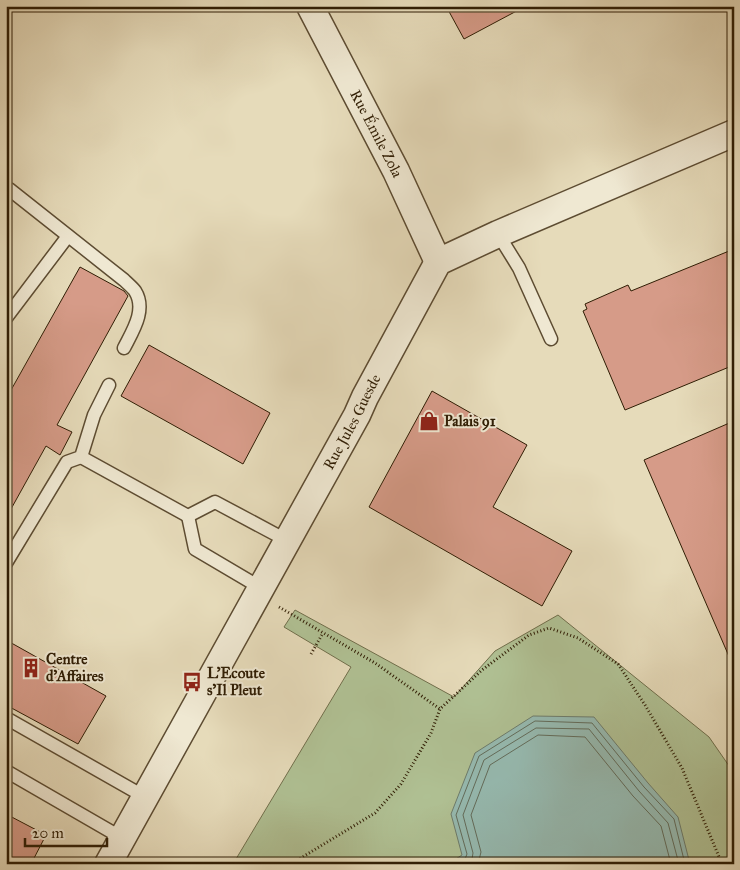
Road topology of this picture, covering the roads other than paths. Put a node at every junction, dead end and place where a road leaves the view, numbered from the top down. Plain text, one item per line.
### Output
1 (310, 6) edge
2 (734, 133) edge
3 (6, 190) edge
4 (498, 234) junction
5 (68, 236) junction
6 (438, 262) junction
7 (6, 318) edge
8 (551, 339) dead end
9 (124, 348) dead end
10 (109, 385) dead end
11 (82, 457) junction
12 (188, 516) junction
13 (288, 541) junction
14 (6, 563) edge
15 (259, 591) junction
16 (6, 718) edge
17 (6, 771) edge
18 (145, 796) junction
19 (122, 838) junction
20 (108, 864) edge

1 - 6 street, Rue Émile Zola
2 - 4 street
3 - 5 lane
4 - 6 street
4 - 8 lane
5 - 7 lane
5 - 9 lane
6 - 13 street, Rue Jules Guesde
10 - 11 lane
11 - 12 lane
11 - 14 lane
12 - 13 lane
12 - 15 lane
13 - 15 street, Rue Jules Guesde
15 - 18 street, Rue Jules Guesde
16 - 18 lane
17 - 19 lane
18 - 19 street, Rue Jules Guesde
19 - 20 street, Rue Jules Guesde

